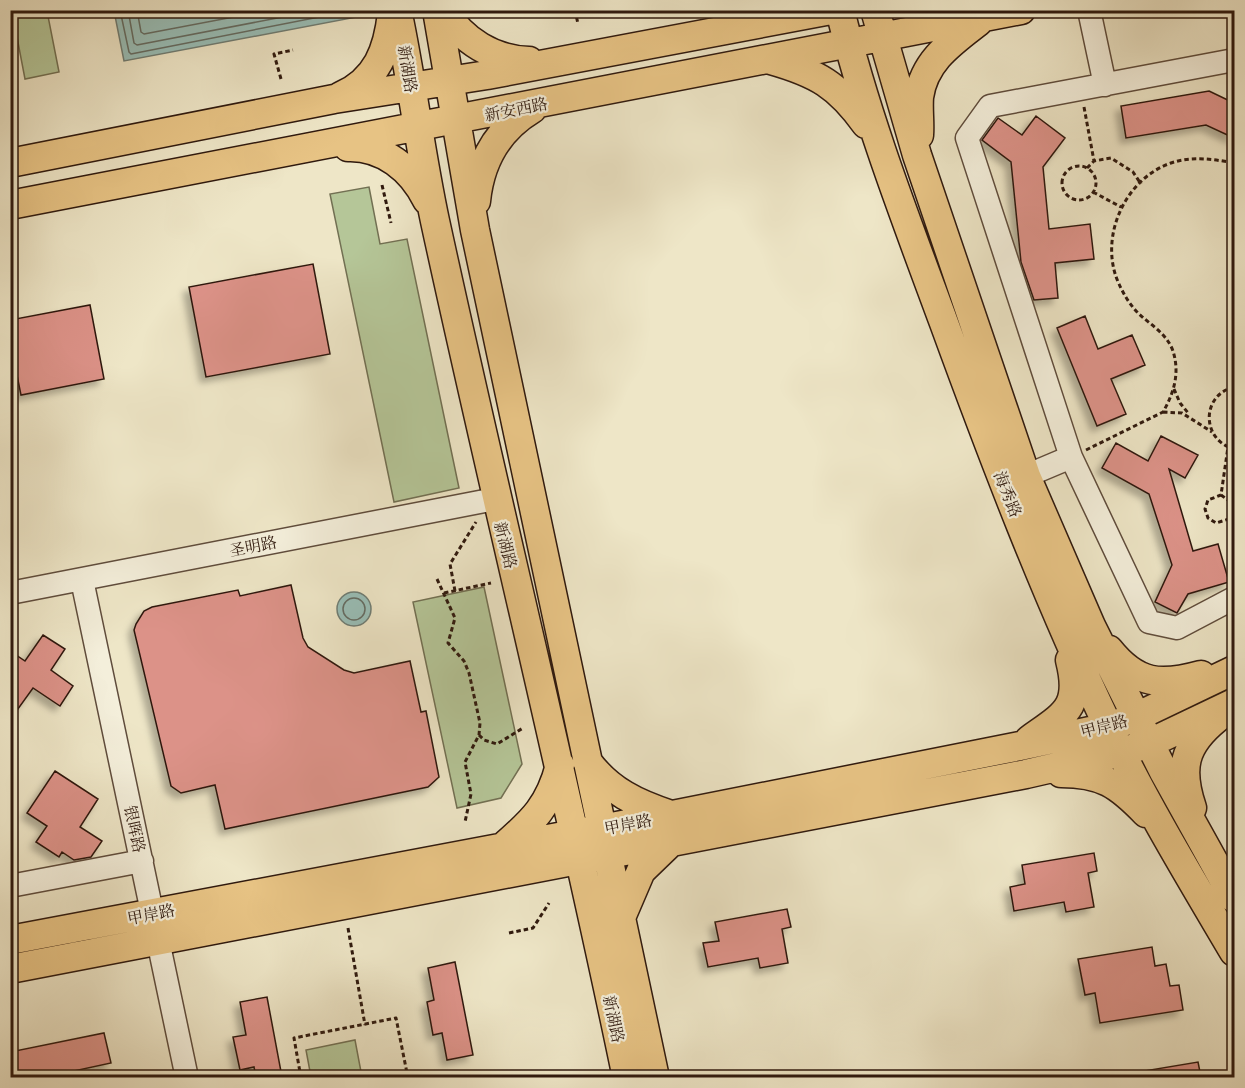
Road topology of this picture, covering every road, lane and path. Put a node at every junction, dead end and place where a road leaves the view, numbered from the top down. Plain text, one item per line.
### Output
1 (392, 10) edge
2 (397, 10) edge
3 (437, 10) edge
4 (444, 10) edge
5 (575, 10) edge
6 (766, 10) edge
7 (831, 10) edge
8 (840, 10) edge
9 (1021, 10) edge
10 (1089, 10) edge
11 (984, 18) junction
12 (578, 24) dead end
13 (878, 24) edge
14 (736, 28) junction
15 (848, 44) junction
16 (293, 50) dead end
17 (766, 58) junction
18 (1234, 60) edge
19 (555, 62) junction
20 (281, 80) dead end
21 (449, 81) junction
22 (1105, 85) junction
23 (411, 87) junction
24 (1081, 89) junction
25 (334, 99) junction
26 (540, 105) junction
27 (456, 121) junction
28 (418, 128) junction
29 (877, 139) junction
30 (97, 146) junction
31 (313, 149) junction
32 (917, 155) junction
33 (1094, 161) junction
34 (10, 163) edge
35 (1234, 163) edge
36 (1087, 168) junction
37 (1141, 184) junction
38 (382, 185) dead end
39 (107, 187) junction
40 (1093, 192) junction
41 (10, 206) edge
42 (1121, 207) junction
43 (434, 216) junction
44 (391, 223) dead end
45 (475, 230) junction
46 (1234, 387) edge
47 (1174, 388) junction
48 (1163, 412) junction
49 (1192, 418) junction
50 (1213, 433) junction
51 (1228, 447) junction
52 (1234, 448) edge
53 (1071, 457) junction
54 (1026, 477) junction
55 (1221, 495) junction
56 (495, 499) junction
57 (477, 520) dead end
58 (437, 579) dead end
59 (82, 580) junction
60 (491, 583) dead end
61 (455, 591) junction
62 (10, 593) edge
63 (444, 593) junction
64 (1234, 598) edge
65 (1060, 620) junction
66 (1091, 626) junction
67 (1234, 665) edge
68 (1234, 670) edge
69 (1234, 704) edge
70 (1136, 717) junction
71 (1109, 727) junction
72 (523, 728) dead end
73 (479, 735) junction
74 (1150, 743) junction
75 (1020, 746) junction
76 (1122, 752) junction
77 (573, 763) junction
78 (1026, 774) junction
79 (779, 808) junction
80 (465, 822) dead end
81 (671, 829) junction
82 (1166, 833) junction
83 (1204, 844) junction
84 (591, 845) junction
85 (502, 848) junction
86 (142, 861) junction
87 (518, 872) junction
88 (10, 886) edge
89 (1234, 898) edge
90 (549, 903) dead end
91 (607, 921) junction
92 (156, 927) junction
93 (348, 928) dead end
94 (508, 933) dead end
95 (10, 940) edge
96 (1234, 952) edge
97 (10, 969) edge
98 (364, 1025) junction
99 (634, 1045) junction
100 (187, 1077) edge
101 (302, 1077) edge
102 (408, 1077) edge
103 (627, 1077) edge
104 (655, 1077) edge

1 - 25 main road
2 - 23 main road, 新湖路
3 - 21 main road, 新湖路
4 - 19 main road
5 - 12 path
6 - 14 main road
7 - 14 main road
8 - 15 main road, 海秀路
9 - 11 main road, 新安西路
10 - 22 street
11 - 13 main road, 新安西路
11 - 32 main road
13 - 15 main road, 新安西路
13 - 32 main road, 海秀路
14 - 19 main road
15 - 17 main road, 新安西路
15 - 29 main road, 海秀路
16 - 20 path
17 - 26 main road, 新安西路
17 - 29 main road
18 - 22 street
19 - 21 main road
21 - 23 main road
21 - 27 main road, 新湖路
22 - 24 street
23 - 25 main road
23 - 28 main road, 新湖路
24 - 33 path
24 - 53 street
25 - 30 main road
26 - 27 main road, 新安西路
26 - 45 main road
27 - 28 main road, 新安西路
27 - 45 main road, 新湖路
28 - 31 main road, 新安西路
28 - 43 main road, 新湖路
29 - 65 main road, 海秀路
30 - 34 main road
30 - 39 main road
31 - 39 main road, 新安西路
31 - 43 main road
32 - 54 main road, 海秀路
33 - 36 path
33 - 37 path
35 - 37 path
36 - 40 path
36 - 40 path
37 - 42 path
38 - 44 path
39 - 41 main road, 新安西路
40 - 42 path
42 - 47 path
43 - 56 main road, 新湖路
45 - 77 main road, 新湖路
46 - 50 path
47 - 48 path
47 - 49 path
48 - 49 path
48 - 53 path
49 - 50 path
50 - 51 path
51 - 52 path
51 - 55 path
53 - 54 street
53 - 64 street
54 - 66 main road, 海秀路
55 - 55 path
56 - 59 street, 圣明路
56 - 77 main road, 新湖路
57 - 61 path
58 - 63 path
59 - 62 street, 圣明路
59 - 86 street, 银晖路
60 - 61 path
61 - 63 path
63 - 73 path
65 - 71 main road, 海秀路
65 - 75 main road
66 - 67 main road
66 - 70 main road, 海秀路
68 - 70 main road, 甲岸路
69 - 74 main road, 甲岸路
69 - 83 main road
70 - 71 main road, 甲岸路
70 - 74 main road, 海秀路
71 - 75 main road, 甲岸路
71 - 76 main road, 海秀路
72 - 73 path
73 - 80 path
74 - 76 main road, 甲岸路
74 - 83 main road, 海秀路
75 - 79 main road, 甲岸路
76 - 78 main road, 甲岸路
76 - 82 main road, 海秀路
77 - 81 main road
77 - 84 main road, 新湖路
77 - 85 main road
78 - 79 main road, 甲岸路
78 - 82 main road
79 - 81 main road, 甲岸路
81 - 84 main road, 甲岸路
81 - 91 main road
82 - 96 main road, 海秀路
83 - 89 main road, 海秀路
84 - 85 main road, 甲岸路
84 - 87 main road, 甲岸路
84 - 91 main road, 新湖路
85 - 92 main road, 甲岸路
86 - 88 street
86 - 92 street, 银晖路
87 - 91 main road
87 - 92 main road, 甲岸路
90 - 94 path
91 - 99 main road, 新湖路
92 - 95 main road, 甲岸路
92 - 97 main road, 甲岸路
92 - 100 street, 银晖路
93 - 98 path
98 - 101 path
98 - 102 path
99 - 103 main road, 新湖路
99 - 104 main road, 新湖路

